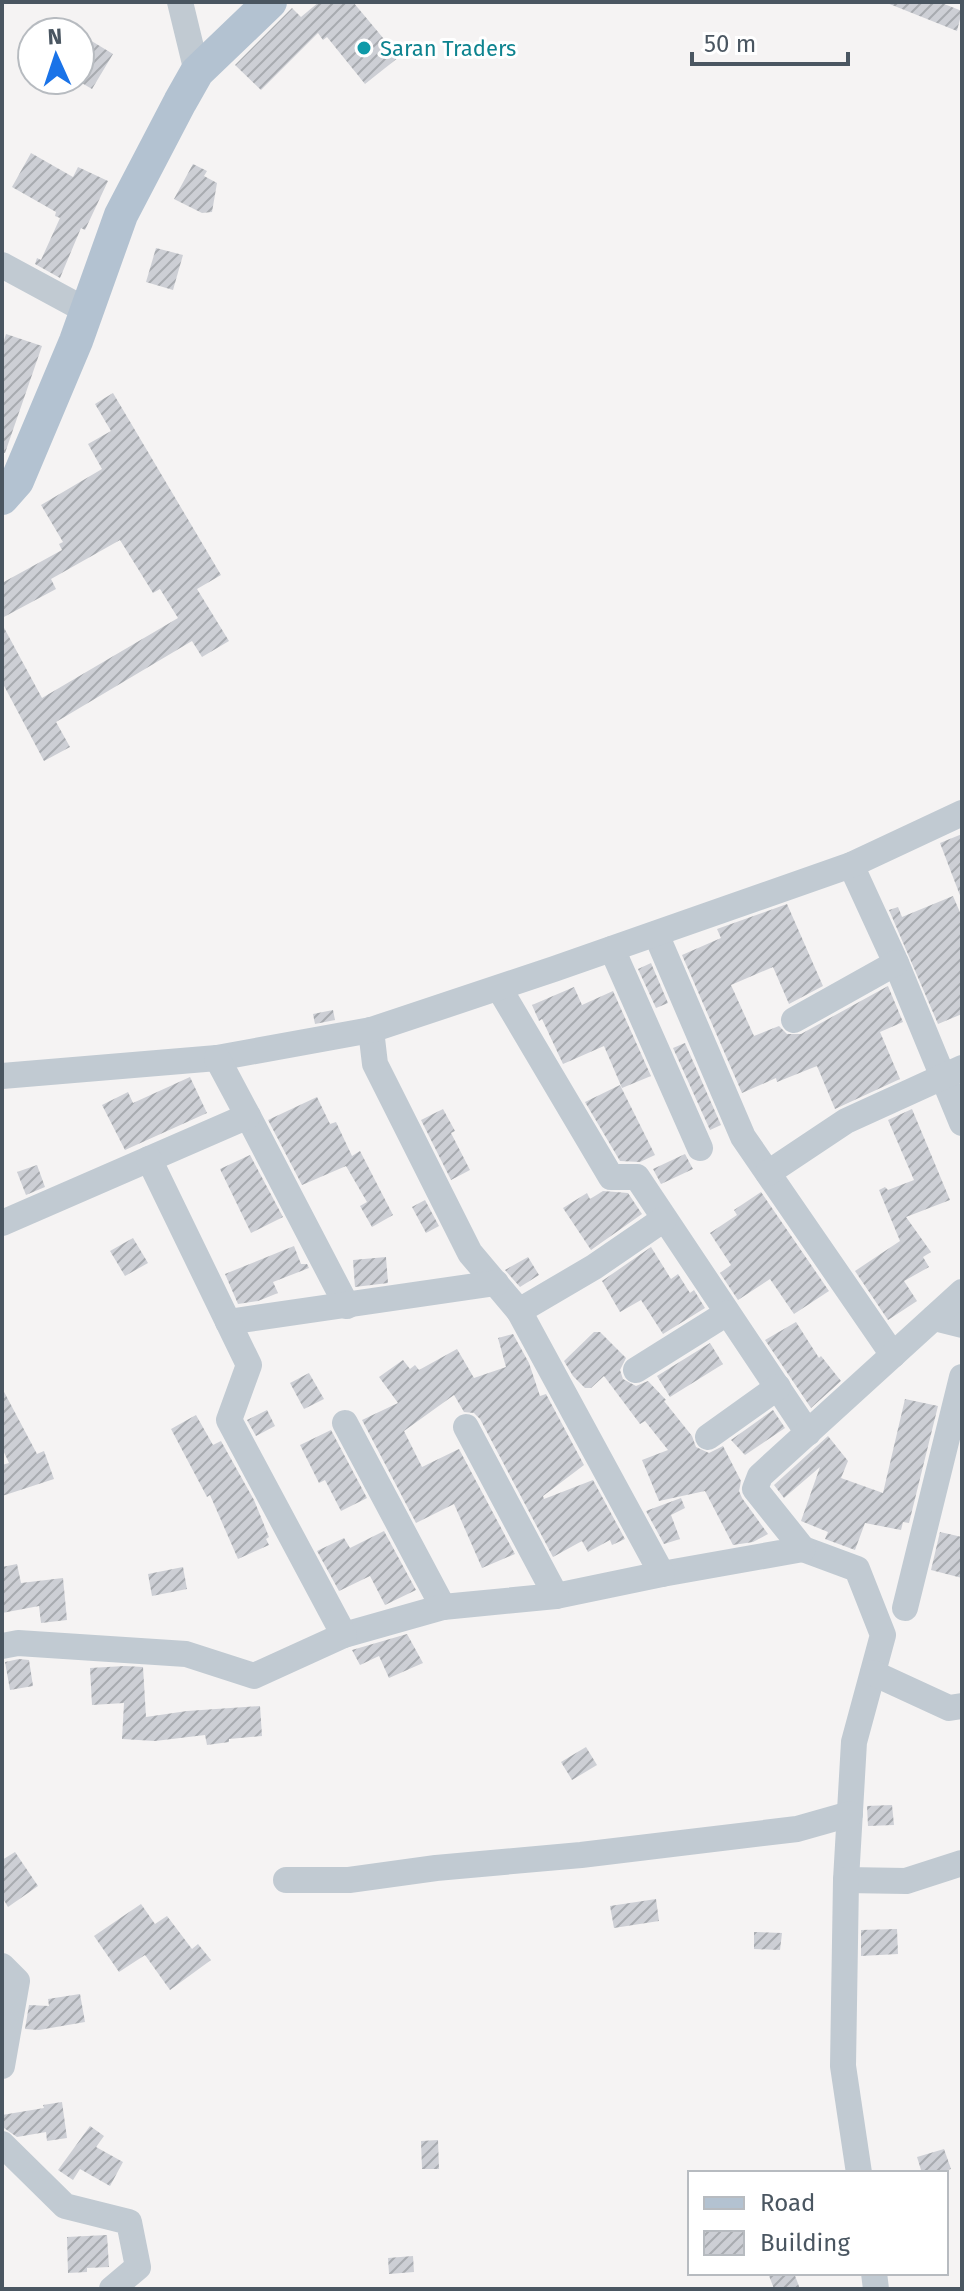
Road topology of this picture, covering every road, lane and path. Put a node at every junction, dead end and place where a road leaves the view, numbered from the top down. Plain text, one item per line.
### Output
1 (180, 2) edge
2 (270, 2) edge
3 (197, 72) junction
4 (2, 265) edge
5 (87, 311) junction
6 (2, 498) edge
7 (962, 813) edge
8 (851, 865) junction
9 (656, 934) junction
10 (612, 949) junction
11 (896, 963) junction
12 (499, 988) junction
13 (794, 1020) dead end
14 (371, 1030) junction
15 (217, 1058) junction
16 (952, 1073) edge
17 (2, 1076) edge
18 (248, 1116) junction
19 (962, 1123) edge
20 (700, 1148) dead end
21 (149, 1159) junction
22 (768, 1173) junction
23 (664, 1219) junction
24 (2, 1223) edge
25 (496, 1283) junction
26 (962, 1292) edge
27 (347, 1306) junction
28 (519, 1311) junction
29 (727, 1313) junction
30 (934, 1318) junction
31 (228, 1322) junction
32 (962, 1325) edge
33 (893, 1355) junction
34 (636, 1370) dead end
35 (962, 1377) edge
36 (778, 1387) junction
37 (345, 1423) dead end
38 (466, 1427) dead end
39 (808, 1433) junction
40 (708, 1437) dead end
41 (803, 1549) junction
42 (662, 1574) junction
43 (556, 1596) junction
44 (443, 1607) junction
45 (905, 1608) dead end
46 (344, 1635) junction
47 (2, 1646) edge
48 (873, 1673) junction
49 (962, 1706) edge
50 (850, 1814) junction
51 (962, 1863) edge
52 (286, 1880) dead end
53 (846, 1880) junction
54 (2, 1966) edge
55 (2, 2066) edge
56 (2, 2144) edge
57 (859, 2171) edge
58 (112, 2289) edge

1 - 3 street
2 - 3 main road
3 - 5 main road
4 - 5 street
5 - 6 main road
7 - 8 street
8 - 9 street
8 - 11 street
9 - 10 street
9 - 22 street
10 - 12 street
10 - 20 street
11 - 13 street
11 - 16 street
12 - 14 street
12 - 23 street
14 - 15 street
14 - 25 street
15 - 17 street
15 - 18 street
16 - 19 street
16 - 22 street
18 - 21 street
18 - 27 street
21 - 24 street
21 - 31 street
22 - 33 street
23 - 28 street
23 - 29 street
25 - 27 street
25 - 28 street
26 - 30 street
27 - 31 street
28 - 42 street
29 - 34 street
29 - 36 street
30 - 32 street
30 - 33 street
31 - 46 street
33 - 39 street
35 - 45 street
36 - 39 street
36 - 40 street
37 - 44 street
38 - 43 street
39 - 41 street
41 - 42 street
41 - 48 street
42 - 43 street
43 - 44 street
44 - 46 street
46 - 47 street
48 - 49 street
48 - 50 street
50 - 52 street
50 - 53 street
51 - 53 street
53 - 57 street
54 - 55 street
56 - 58 street

